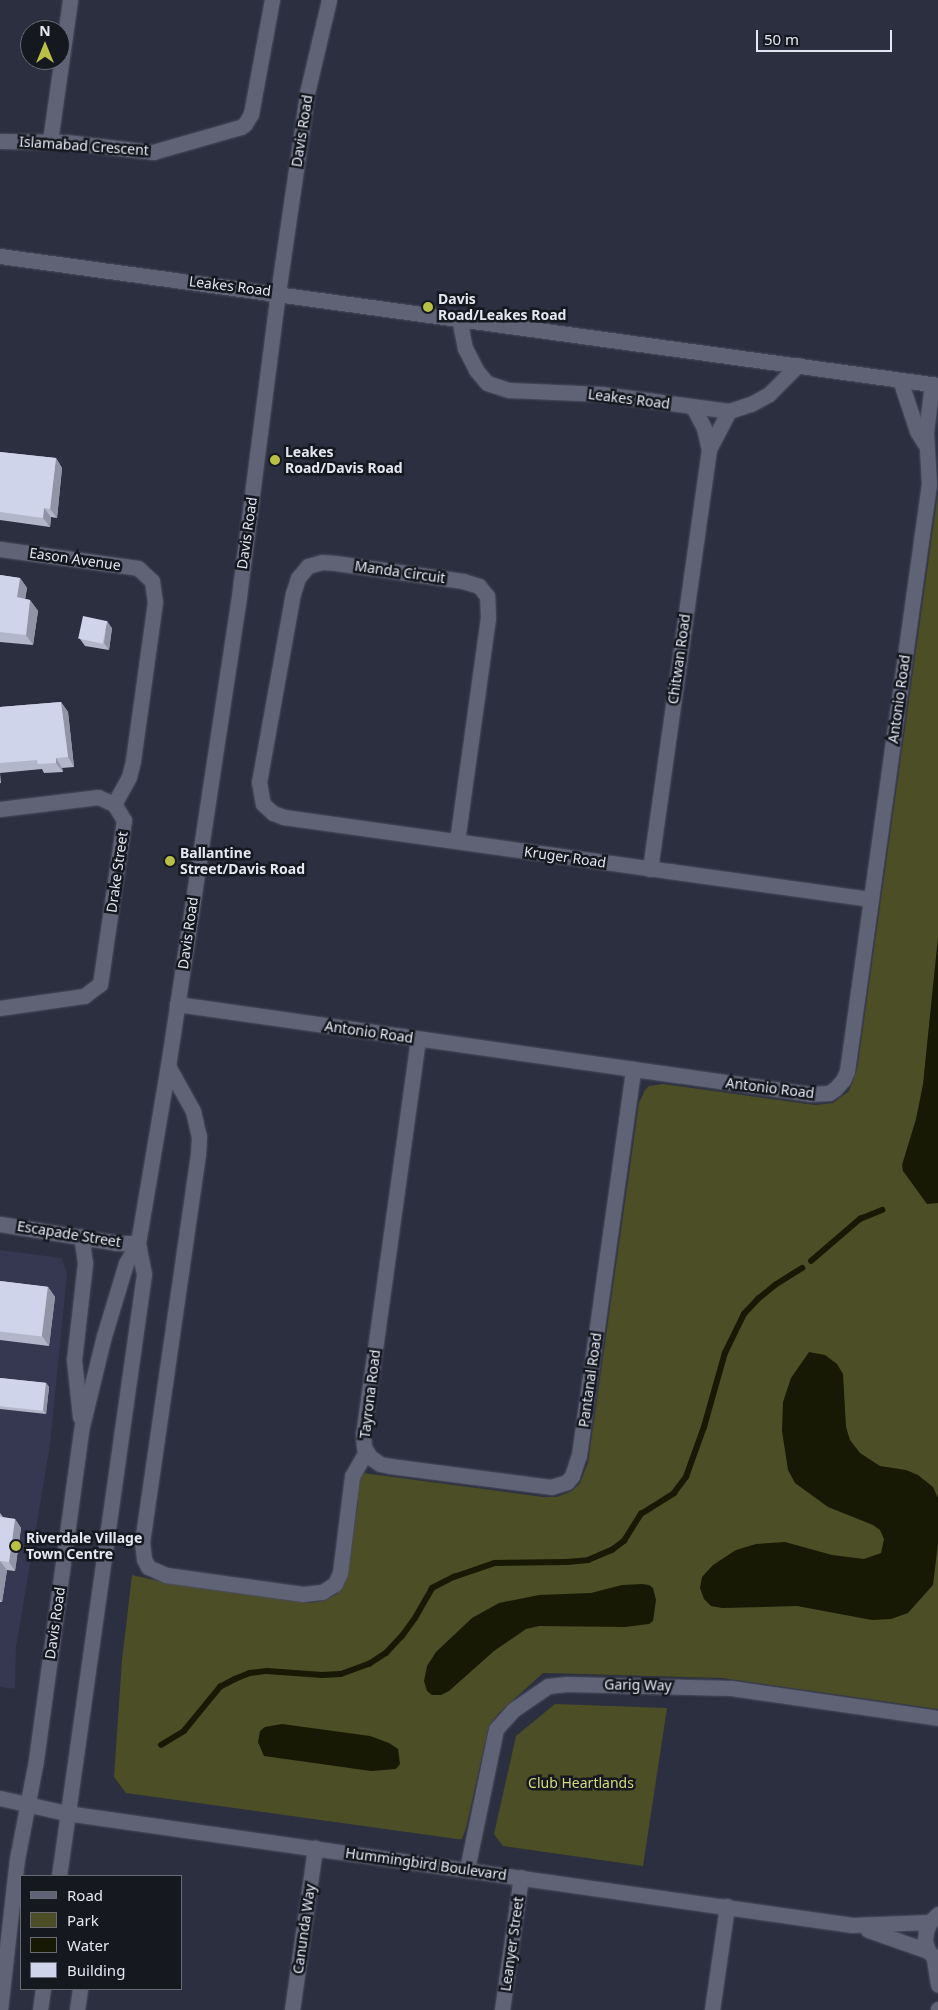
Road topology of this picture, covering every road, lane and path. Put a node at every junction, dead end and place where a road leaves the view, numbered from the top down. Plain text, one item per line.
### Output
1 (70, 0) edge
2 (272, 0) edge
3 (329, 0) edge
4 (0, 140) edge
5 (50, 141) junction
6 (0, 256) edge
7 (278, 293) junction
8 (459, 318) junction
9 (798, 365) junction
10 (900, 380) junction
11 (935, 384) edge
12 (693, 407) junction
13 (729, 410) junction
14 (938, 415) edge
15 (926, 426) junction
16 (927, 448) junction
17 (709, 449) junction
18 (0, 549) edge
19 (114, 804) junction
20 (263, 804) joint
21 (0, 809) edge
22 (457, 841) junction
23 (650, 869) junction
24 (871, 899) junction
25 (177, 1004) junction
26 (0, 1008) edge
27 (418, 1039) junction
28 (168, 1066) junction
29 (633, 1069) junction
30 (0, 1224) edge
31 (81, 1236) junction
32 (138, 1243) junction
33 (82, 1426) junction
34 (366, 1452) junction
35 (938, 1718) edge
36 (0, 1798) edge
37 (27, 1803) junction
38 (66, 1813) junction
39 (315, 1848) junction
40 (467, 1870) junction
41 (59, 1875) edge
42 (521, 1877) junction
43 (727, 1906) junction
44 (936, 1915) edge
45 (852, 1925) junction
46 (934, 1957) edge
47 (938, 1985) edge
48 (43, 1990) edge
49 (80, 1990) edge
50 (0, 2010) edge
51 (40, 2010) edge
52 (77, 2010) edge
53 (292, 2010) edge
54 (502, 2010) edge
55 (712, 2010) edge

1 - 5 street
2 - 5 street, Islamabad Crescent
3 - 7 street, Davis Road
4 - 5 street, Islamabad Crescent
6 - 7 street, Leakes Road
7 - 8 street, Leakes Road
7 - 25 street, Davis Road
8 - 9 street, Leakes Road
8 - 12 street, Leakes Road
9 - 10 street, Leakes Road
9 - 13 street, Leakes Road
10 - 11 street, Leakes Road
10 - 16 street, Antonio Road
11 - 15 street, Antonio Road
12 - 13 street, Leakes Road
12 - 17 street, Chitwan Road
13 - 17 street, Chitwan Road
14 - 15 street
15 - 16 street, Antonio Road
16 - 24 street, Antonio Road
17 - 23 street, Chitwan Road
18 - 19 street, Eason Avenue
19 - 21 street
19 - 26 street, Drake Street
20 - 22 street, Kruger Road
20 - 22 street, Manda Circuit
22 - 23 street, Kruger Road
23 - 24 street, Kruger Road
24 - 29 street, Antonio Road
25 - 27 street, Antonio Road
25 - 28 street, Davis Road
27 - 29 street, Antonio Road
27 - 34 street, Tayrona Road
28 - 32 street, Davis Road
28 - 34 street, Tayrona Road
29 - 34 street, Pantanal Road
30 - 31 street, Escapade Street
31 - 32 street, Escapade Street
31 - 33 street
32 - 33 street, Davis Road
32 - 38 street, Davis Road
33 - 37 street, Davis Road
35 - 40 street, Garig Way
36 - 37 street, Hummingbird Boulevard
37 - 38 street, Hummingbird Boulevard
37 - 50 street, Davis Road
38 - 39 street, Hummingbird Boulevard
38 - 41 street, Davis Road
39 - 40 street, Hummingbird Boulevard
39 - 53 street, Canunda Way
40 - 42 street, Hummingbird Boulevard
42 - 43 street, Hummingbird Boulevard
42 - 54 street, Leanyer Street
43 - 45 street, Hummingbird Boulevard
43 - 55 street
44 - 45 street, Hummingbird Boulevard
44 - 46 street
45 - 46 street, Hummingbird Boulevard
46 - 47 street
48 - 51 street
49 - 52 street

